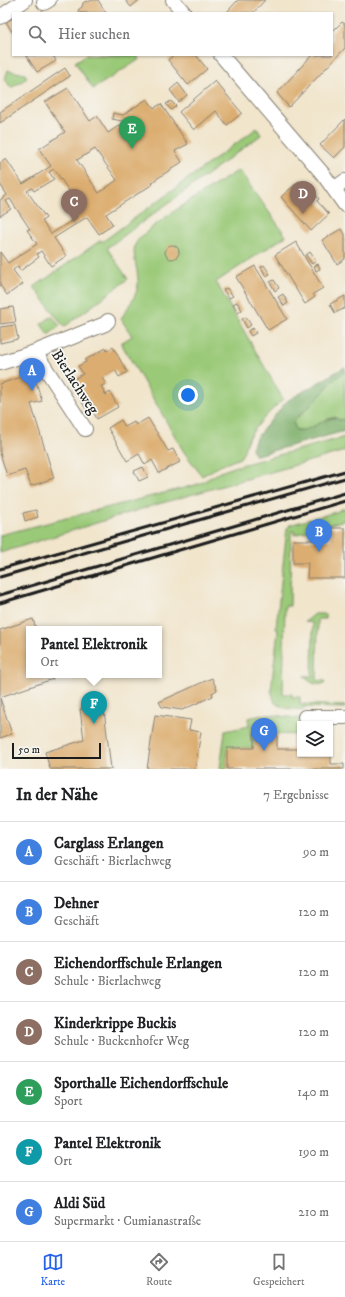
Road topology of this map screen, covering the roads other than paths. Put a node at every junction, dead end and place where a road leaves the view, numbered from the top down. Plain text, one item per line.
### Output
1 (25, 0) edge
2 (173, 0) edge
3 (183, 12) edge
4 (0, 16) edge
5 (222, 56) edge
6 (340, 185) edge
7 (345, 205) edge
8 (108, 320) dead end
9 (35, 352) junction
10 (0, 363) edge
11 (85, 429) dead end
12 (305, 717) dead end
13 (345, 717) edge

1 - 4 street
2 - 3 street
5 - 6 street
6 - 7 street
8 - 9 street, Bierlachweg
9 - 10 street, Bierlachweg
9 - 11 street, Bierlachweg
12 - 13 street

